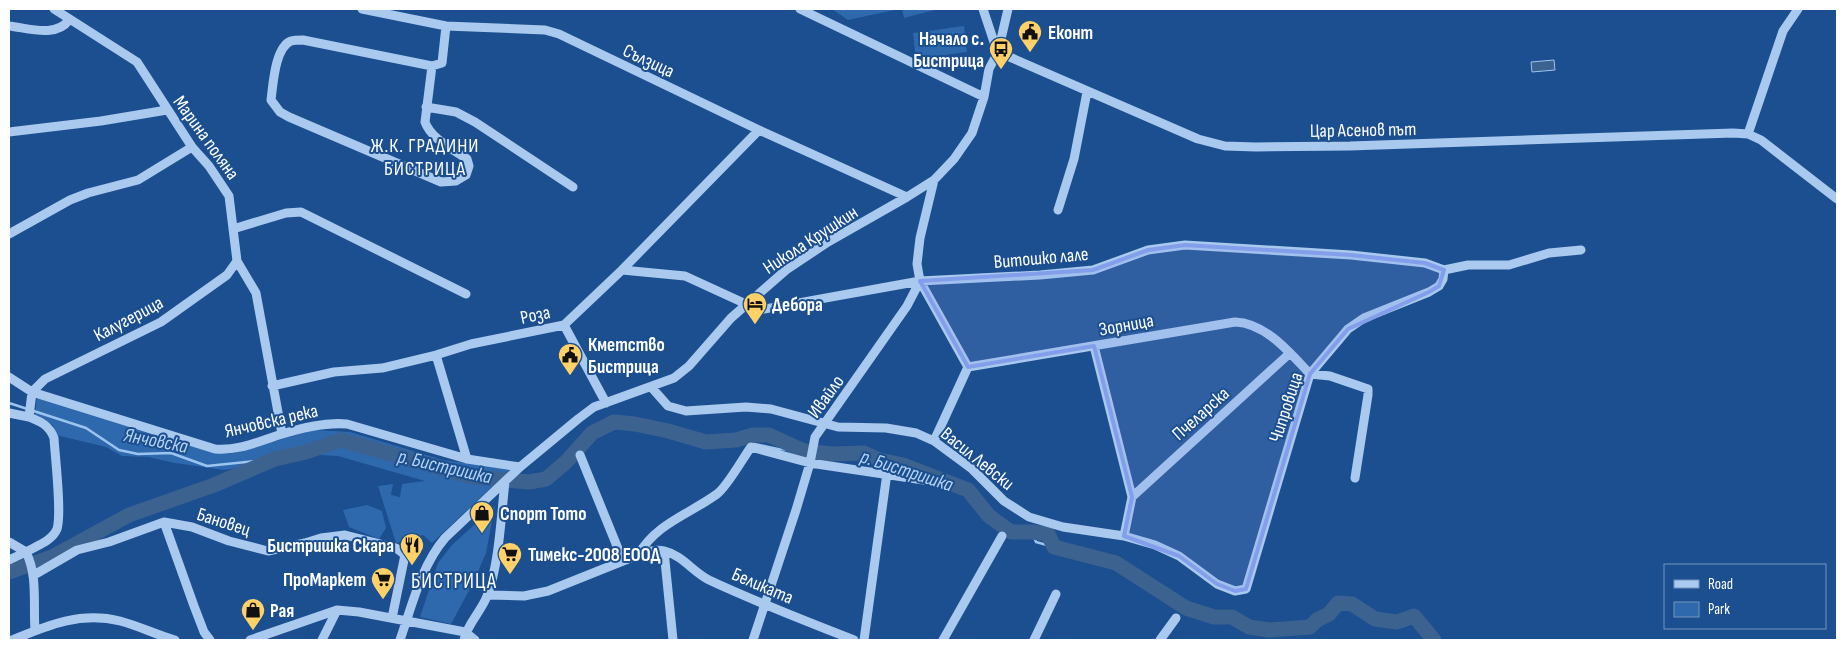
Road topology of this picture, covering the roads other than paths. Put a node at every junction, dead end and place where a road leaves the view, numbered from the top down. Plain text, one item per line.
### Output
1 (54, 9) edge
2 (362, 9) edge
3 (800, 9) edge
4 (983, 9) edge
5 (1008, 9) edge
6 (1798, 9) edge
7 (69, 20) junction
8 (9, 26) edge
9 (446, 26) junction
10 (998, 52) junction
11 (432, 66) junction
12 (1087, 92) junction
13 (984, 97) junction
14 (426, 106) junction
15 (167, 110) junction
16 (759, 130) junction
17 (9, 132) edge
18 (1748, 134) junction
19 (192, 147) junction
20 (934, 180) junction
21 (574, 187) dead end
22 (907, 197) junction
23 (1837, 198) edge
24 (1058, 210) dead end
25 (233, 229) junction
26 (9, 234) edge
27 (1580, 250) dead end
28 (237, 261) junction
29 (622, 270) junction
30 (1444, 270) junction
31 (920, 281) junction
32 (466, 294) dead end
33 (746, 304) junction
34 (759, 310) dead end
35 (564, 325) junction
36 (1094, 346) junction
37 (1290, 353) junction
38 (436, 355) junction
39 (968, 368) junction
40 (1310, 374) junction
41 (9, 377) edge
42 (272, 386) junction
43 (652, 388) junction
44 (32, 395) junction
45 (606, 403) junction
46 (9, 414) edge
47 (29, 414) junction
48 (824, 424) junction
49 (282, 434) junction
50 (934, 441) junction
51 (580, 455) dead end
52 (467, 458) junction
53 (810, 463) junction
54 (518, 468) junction
55 (887, 473) junction
56 (1355, 478) dead end
57 (930, 481) dead end
58 (505, 482) junction
59 (1132, 497) junction
60 (164, 522) junction
61 (1002, 536) dead end
62 (1124, 536) junction
63 (9, 542) edge
64 (664, 551) junction
65 (26, 552) junction
66 (638, 555) junction
67 (9, 560) edge
68 (623, 561) junction
69 (34, 574) junction
70 (1246, 589) joint
71 (1056, 594) dead end
72 (488, 595) junction
73 (766, 605) junction
74 (337, 610) junction
75 (392, 618) junction
76 (1176, 618) dead end
77 (407, 621) junction
78 (31, 635) edge
79 (465, 636) edge
80 (12, 640) edge
81 (175, 640) edge
82 (210, 640) edge
83 (250, 640) edge
84 (322, 640) edge
85 (400, 640) edge
86 (475, 640) edge
87 (672, 640) edge
88 (753, 640) edge
89 (854, 640) edge
90 (864, 640) edge
91 (943, 640) edge
92 (1034, 640) edge
93 (1160, 640) edge

1 - 7 street, Марина поляна
2 - 9 street, Сълзица
3 - 13 street
4 - 10 street
5 - 10 street, Никола Крушкин
6 - 18 street
7 - 8 street
7 - 15 street, Марина поляна
9 - 11 street
9 - 16 street, Сълзица
10 - 12 street, Цар Асенов път
10 - 13 street, Никола Крушкин
11 - 14 street
11 - 14 street
12 - 18 street, Цар Асенов път
12 - 24 street
13 - 20 street, Никола Крушкин
14 - 21 street
15 - 17 street
15 - 19 street, Марина поляна
16 - 22 street, Сълзица
16 - 29 street, Роза
18 - 23 street
19 - 25 street, Марина поляна
19 - 26 street
20 - 22 street, Никола Крушкин
20 - 31 street
22 - 33 street, Никола Крушкин
25 - 28 street, Марина поляна
25 - 32 street
27 - 30 street
28 - 42 street, Марина поляна
28 - 44 street, Калугерица
29 - 33 street
29 - 35 street, Роза
30 - 31 street, Витошко лале
30 - 40 street, Чипровица
31 - 34 street, Витошко лале
31 - 39 street
31 - 48 street, Ивайло
33 - 43 street, Никола Крушкин
35 - 38 street, Роза
35 - 45 street
36 - 37 street, Зорница
36 - 39 street, Зорница
36 - 59 street
37 - 40 street, Зорница
37 - 59 street, Пчеларска
38 - 42 street, Роза
38 - 52 street
39 - 50 street
40 - 56 street
40 - 70 street, Чипровица
41 - 44 street, Янчовска река
42 - 49 street, Марина поляна
43 - 45 street, Никола Крушкин
43 - 48 street, Васил Левски
44 - 47 street
44 - 49 street, Янчовска река
45 - 54 street, Никола Крушкин
46 - 47 street
47 - 65 street
48 - 50 street, Васил Левски
48 - 53 street, Ивайло
49 - 52 street, Янчовска река
50 - 62 street, Васил Левски
51 - 68 street
52 - 54 street, Янчовска река
53 - 55 street
53 - 66 street
53 - 73 street, Ивайло
54 - 58 street, Никола Крушкин
55 - 57 street
55 - 90 street
58 - 72 street
58 - 77 street, Никола Крушкин
59 - 62 street
60 - 69 street
60 - 75 street, Бановец
60 - 82 street
61 - 91 street
62 - 70 street, Васил Левски
63 - 65 street
64 - 66 street
64 - 73 street, Беликата
64 - 87 street
65 - 67 street
65 - 69 street
66 - 68 street
68 - 72 street
69 - 78 street
71 - 92 street
72 - 79 street
73 - 88 street, Ивайло
73 - 89 street, Беликата
74 - 75 street
74 - 83 street
74 - 84 street
75 - 77 street
76 - 93 street
77 - 79 street
77 - 85 street
78 - 80 street
78 - 81 street
79 - 86 street

